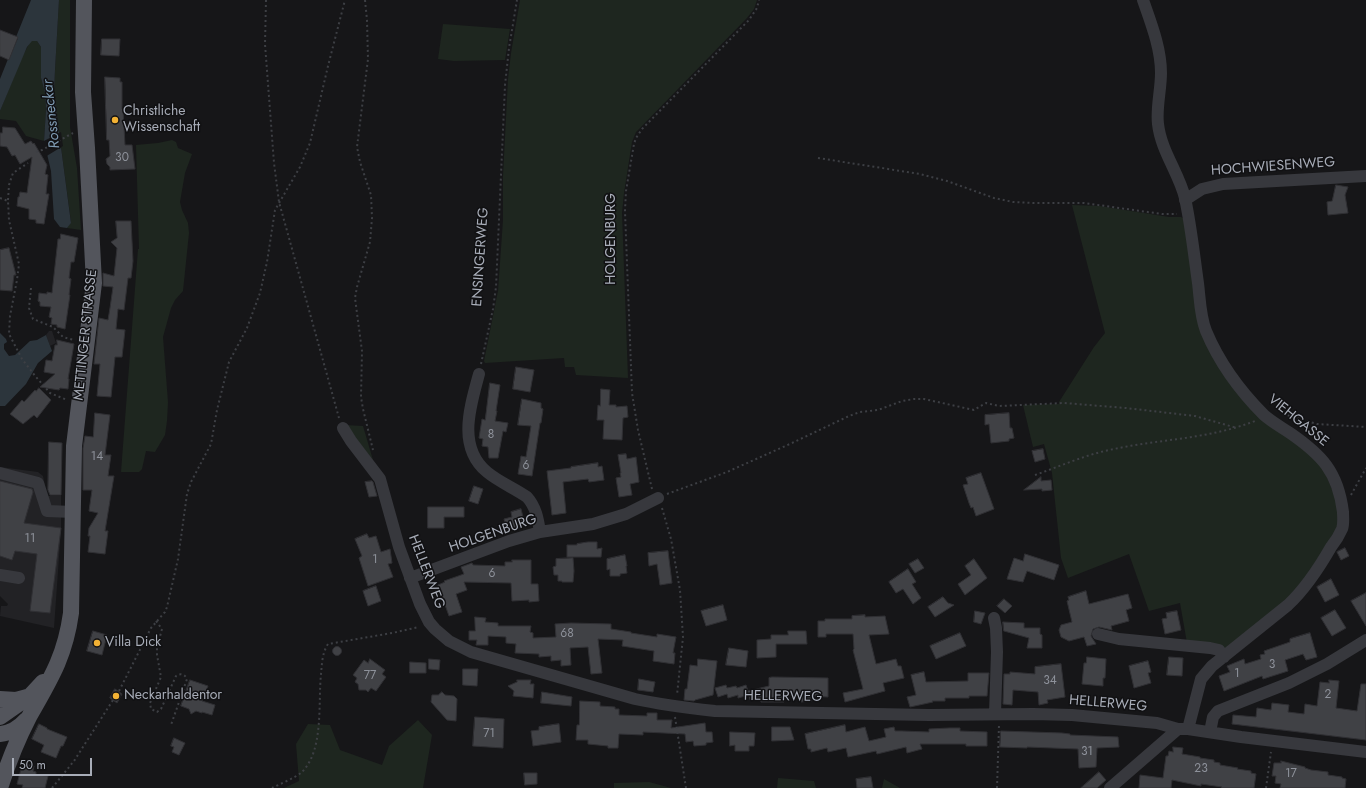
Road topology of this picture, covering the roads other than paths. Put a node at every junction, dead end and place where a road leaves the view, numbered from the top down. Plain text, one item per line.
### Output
1 (84, 0) edge
2 (1143, 0) edge
3 (1366, 176) edge
4 (1186, 200) junction
5 (479, 374) road end
6 (343, 428) road end
7 (0, 473) edge
8 (657, 499) road end
9 (73, 512) junction
10 (540, 532) junction
11 (0, 574) edge
12 (19, 578) dead end
13 (410, 578) junction
14 (994, 618) dead end
15 (1098, 634) dead end
16 (1366, 640) edge
17 (1224, 657) junction
18 (56, 668) junction
19 (30, 696) junction
20 (0, 699) edge
21 (998, 714) junction
22 (0, 717) edge
23 (29, 718) junction
24 (1183, 729) junction
25 (1210, 732) junction
26 (0, 734) edge
27 (1366, 752) edge
28 (0, 788) edge
29 (1110, 788) edge

1 - 9 main road, METTINGER STRASSE
2 - 4 street, VIEHGASSE
3 - 4 street, HOCHWIESENWEG
4 - 17 street, VIEHGASSE
5 - 10 street
6 - 13 street, HELLERWEG
7 - 9 street
8 - 10 street, HOLGENBURG
9 - 18 main road, METTINGER STRASSE
10 - 13 street, HOLGENBURG
11 - 12 street
13 - 21 street, HELLERWEG
14 - 21 street
15 - 17 street
16 - 25 street
17 - 24 street, VIEHGASSE
18 - 19 main road, METTINGER STRASSE
18 - 23 main road, METTINGER STRASSE
19 - 20 main road
19 - 22 main road, METTINGER STRASSE
21 - 24 street, HELLERWEG
23 - 26 main road, METTINGER STRASSE
23 - 28 main road, METTINGER STRASSE
24 - 25 street, HELLERWEG
24 - 29 street
25 - 27 street, HELLERWEG

